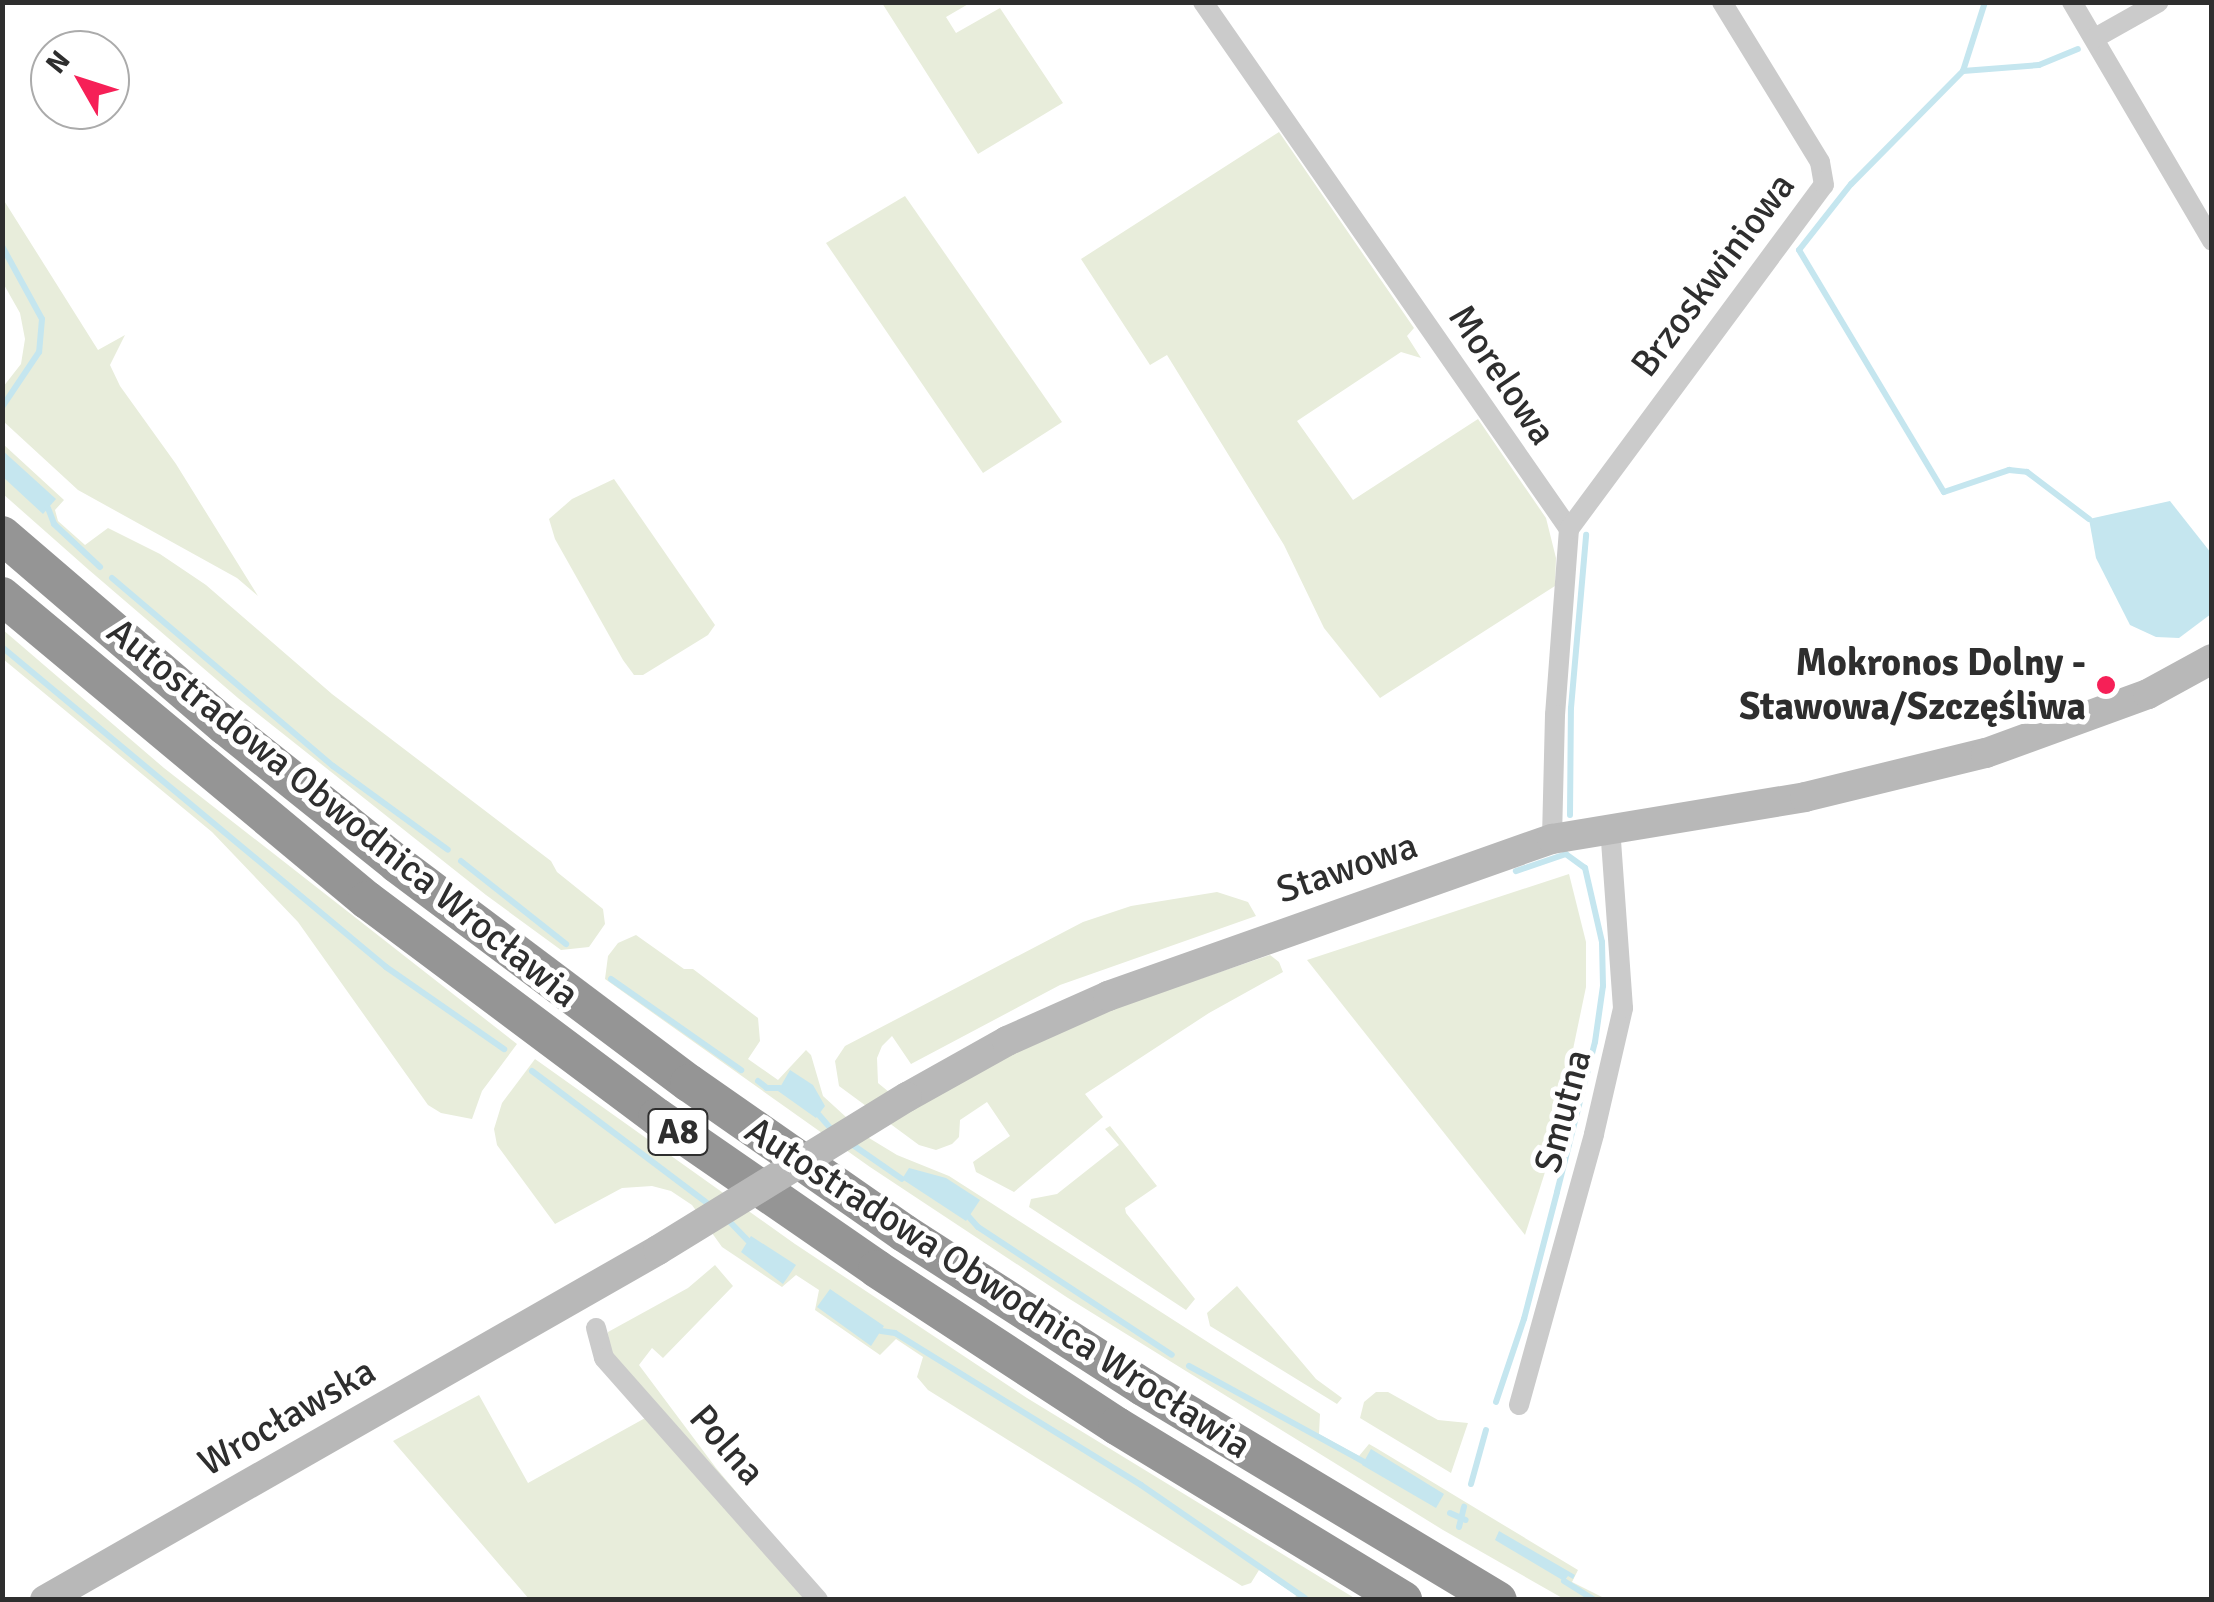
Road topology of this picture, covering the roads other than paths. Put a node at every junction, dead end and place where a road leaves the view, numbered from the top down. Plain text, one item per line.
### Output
1 (1203, 2) edge
2 (1722, 2) edge
3 (2072, 2) edge
4 (2159, 2) edge
5 (2095, 38) junction
6 (2212, 241) edge
7 (1569, 529) junction
8 (2, 536) edge
9 (2, 596) edge
10 (2212, 660) edge
11 (1610, 828) junction
12 (1552, 839) junction
13 (568, 1302) joint
14 (596, 1328) dead end
15 (1520, 1405) dead end
16 (45, 1600) edge
17 (818, 1600) edge
18 (1403, 1600) edge
19 (1498, 1600) edge

1 - 7 street, Morelowa
2 - 7 street, Brzoskwiniowa
3 - 5 street
4 - 5 street
5 - 6 street
7 - 12 street
8 - 19 highway, Autostradowa Obwodnica Wrocławia / A8
9 - 18 highway, Autostradowa Obwodnica Wrocławia / A8
10 - 11 street, Stawowa
11 - 12 street, Stawowa
11 - 15 street, Smutna
12 - 13 street, Stawowa, bridge
13 - 16 street, Wrocławska
14 - 17 street, Polna

